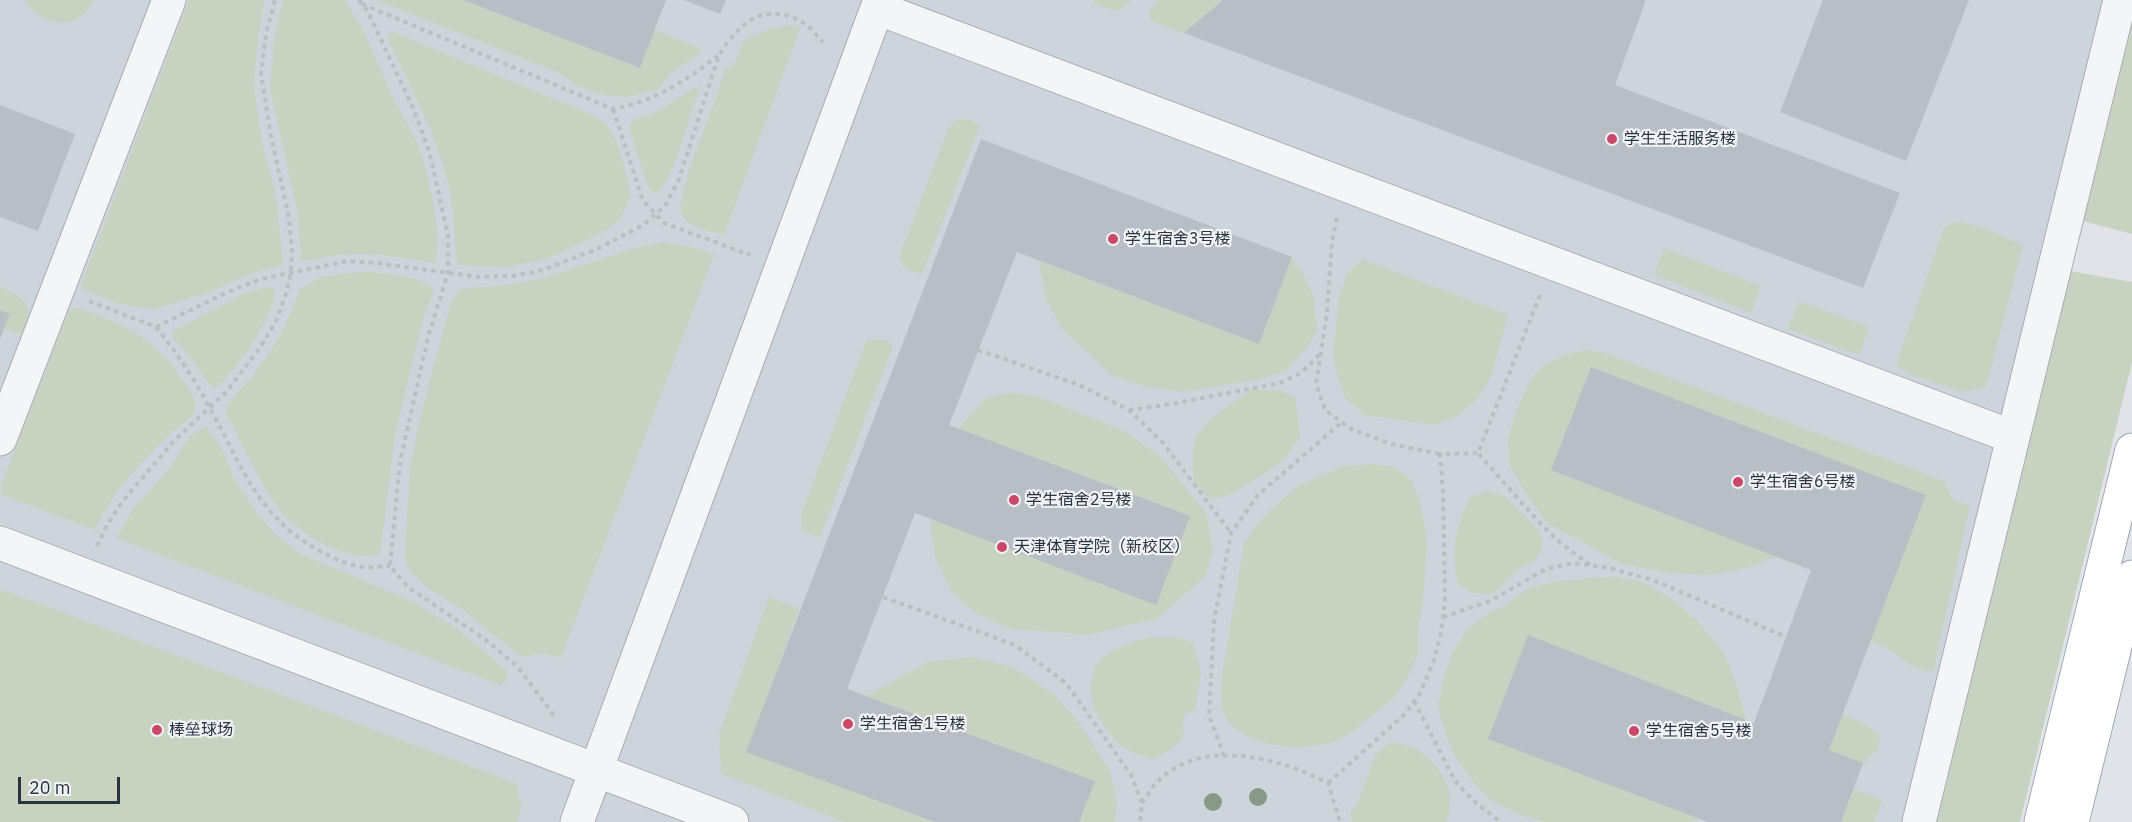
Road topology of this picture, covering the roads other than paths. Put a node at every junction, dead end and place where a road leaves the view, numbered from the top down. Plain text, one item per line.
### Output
1 (169, 0) edge
2 (2120, 0) edge
3 (878, 4) edge
4 (2013, 437) junction
5 (0, 439) edge
6 (2132, 450) edge
7 (0, 543) edge
8 (2132, 577) edge
9 (596, 771) junction
10 (577, 822) edge
11 (732, 822) edge
12 (1919, 822) edge
13 (2041, 822) edge
14 (2072, 822) edge

1 - 5 lane
2 - 4 lane
3 - 4 lane
3 - 9 lane
4 - 12 lane
6 - 13 main road
7 - 9 lane
8 - 14 main road
9 - 10 lane
9 - 11 lane

